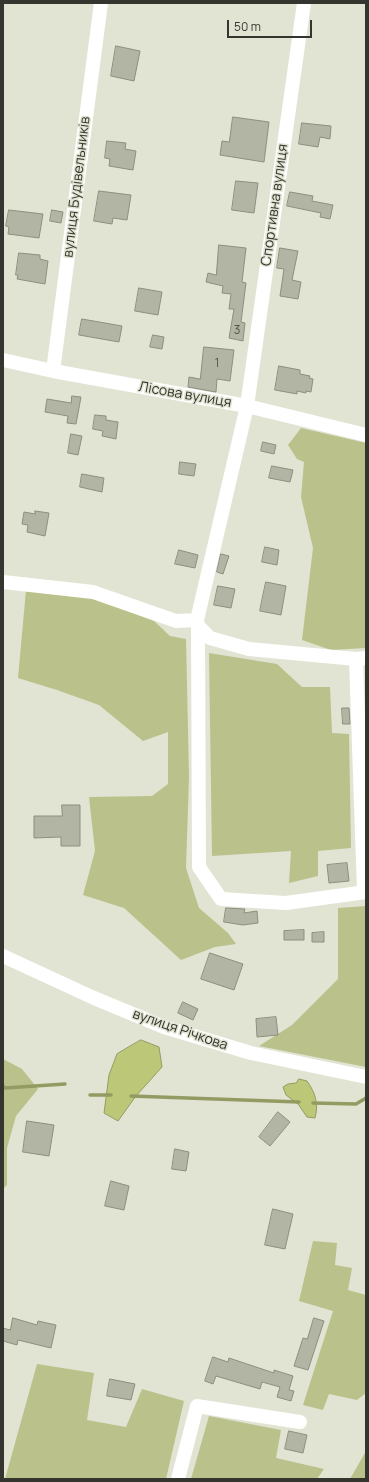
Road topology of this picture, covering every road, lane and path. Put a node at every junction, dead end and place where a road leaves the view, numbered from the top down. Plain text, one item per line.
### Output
1 (101, 3) edge
2 (304, 3) edge
3 (3, 360) edge
4 (53, 371) junction
5 (246, 406) junction
6 (366, 435) edge
7 (3, 582) edge
8 (197, 623) junction
9 (361, 659) edge
10 (365, 891) edge
11 (3, 956) edge
12 (366, 1077) edge
13 (300, 1422) dead end
14 (178, 1479) edge

1 - 4 street, вулиця Будівельників
2 - 5 street, Спортивна вулиця
3 - 4 street, Лісова вулиця
4 - 5 street, Лісова вулиця
5 - 6 street, Лісова вулиця
5 - 8 street, Спортивна вулиця
7 - 8 street
8 - 9 street
8 - 10 street, Спортивна вулиця
9 - 10 street
11 - 12 street, вулиця Річкова
13 - 14 street

